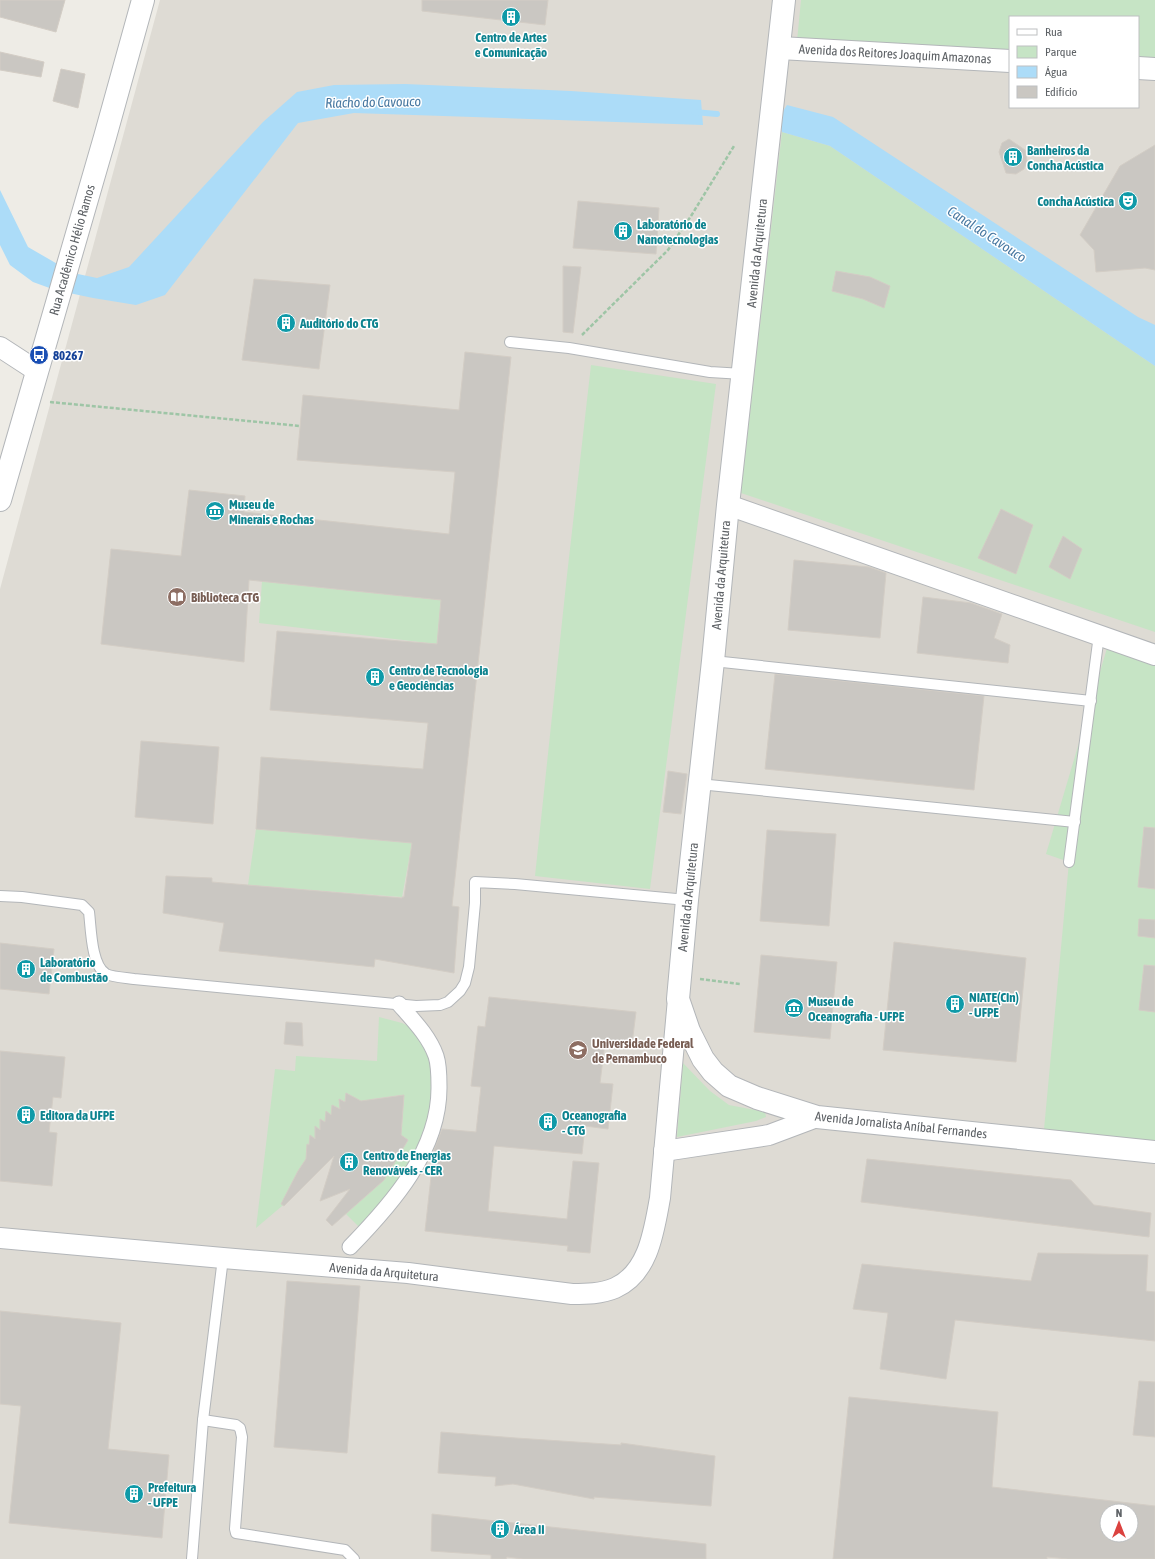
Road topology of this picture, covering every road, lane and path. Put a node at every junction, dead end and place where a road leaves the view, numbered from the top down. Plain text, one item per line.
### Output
1 (143, 0) edge
2 (784, 0) edge
3 (780, 48) junction
4 (1009, 61) edge
5 (1139, 68) edge
6 (1155, 69) edge
7 (734, 146) dead end
8 (510, 342) dead end
9 (0, 347) edge
10 (569, 348) junction
11 (37, 371) junction
12 (743, 374) junction
13 (29, 400) junction
14 (300, 426) dead end
15 (0, 500) edge
16 (728, 505) junction
17 (1099, 635) junction
18 (1155, 655) edge
19 (713, 661) junction
20 (1091, 701) junction
21 (699, 784) junction
22 (1075, 822) junction
23 (1069, 862) dead end
24 (0, 896) edge
25 (687, 900) junction
26 (680, 976) junction
27 (740, 984) dead end
28 (678, 999) junction
29 (399, 1004) junction
30 (816, 1117) junction
31 (664, 1151) junction
32 (1155, 1152) edge
33 (0, 1238) edge
34 (350, 1247) dead end
35 (223, 1258) junction
36 (203, 1420) junction
37 (192, 1559) edge
38 (354, 1559) edge

1 - 11 street, Rua Acadêmico Hélio Ramos
2 - 3 street, Avenida da Arquitetura
3 - 4 street, Avenida dos Reitores Joaquim Amazonas
3 - 12 street, Avenida da Arquitetura
5 - 6 street
7 - 10 path
8 - 10 lane
9 - 11 street
10 - 12 lane
11 - 13 street, Rua Acadêmico Hélio Ramos
12 - 16 street, Avenida da Arquitetura
13 - 14 path
13 - 15 street, Rua Acadêmico Hélio Ramos
16 - 17 street
16 - 19 street, Avenida da Arquitetura
17 - 18 street
17 - 20 lane
19 - 20 lane
19 - 21 street, Avenida da Arquitetura
20 - 22 lane
21 - 22 lane
21 - 25 street, Avenida da Arquitetura
22 - 23 lane
24 - 29 lane
25 - 26 street, Avenida da Arquitetura
25 - 29 lane
26 - 27 path
26 - 28 street, Avenida da Arquitetura
28 - 30 street, Avenida Jornalista Aníbal Fernandes
28 - 31 street, Avenida da Arquitetura
29 - 34 street
30 - 31 street
30 - 32 street, Avenida Jornalista Aníbal Fernandes
31 - 35 street, Avenida da Arquitetura
33 - 35 street, Avenida da Arquitetura
35 - 36 lane
36 - 37 lane
36 - 38 lane

